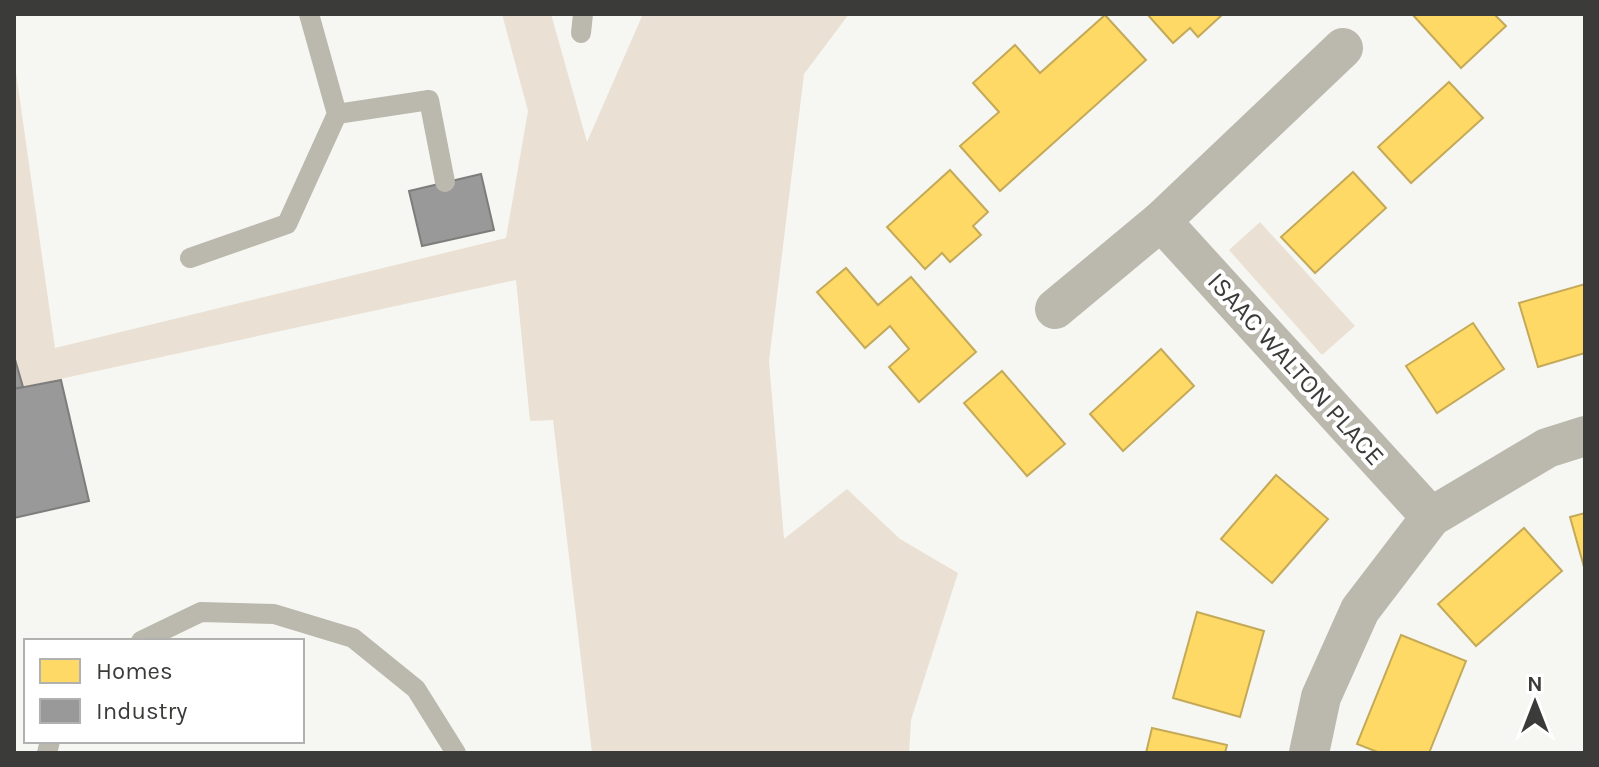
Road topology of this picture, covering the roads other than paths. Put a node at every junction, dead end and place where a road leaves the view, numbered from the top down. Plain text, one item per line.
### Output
1 (309, 14) edge
2 (1343, 48) dead end
3 (337, 114) junction
4 (445, 182) dead end
5 (1161, 221) junction
6 (190, 258) dead end
7 (1055, 309) dead end
8 (1585, 436) edge
9 (1431, 517) junction
10 (145, 639) edge
11 (456, 753) edge
12 (1309, 753) edge

1 - 3 lane
2 - 5 street
3 - 4 lane
3 - 6 lane
5 - 7 street
5 - 9 street, ISAAC WALTON PLACE
8 - 9 street
9 - 12 street
10 - 11 lane

